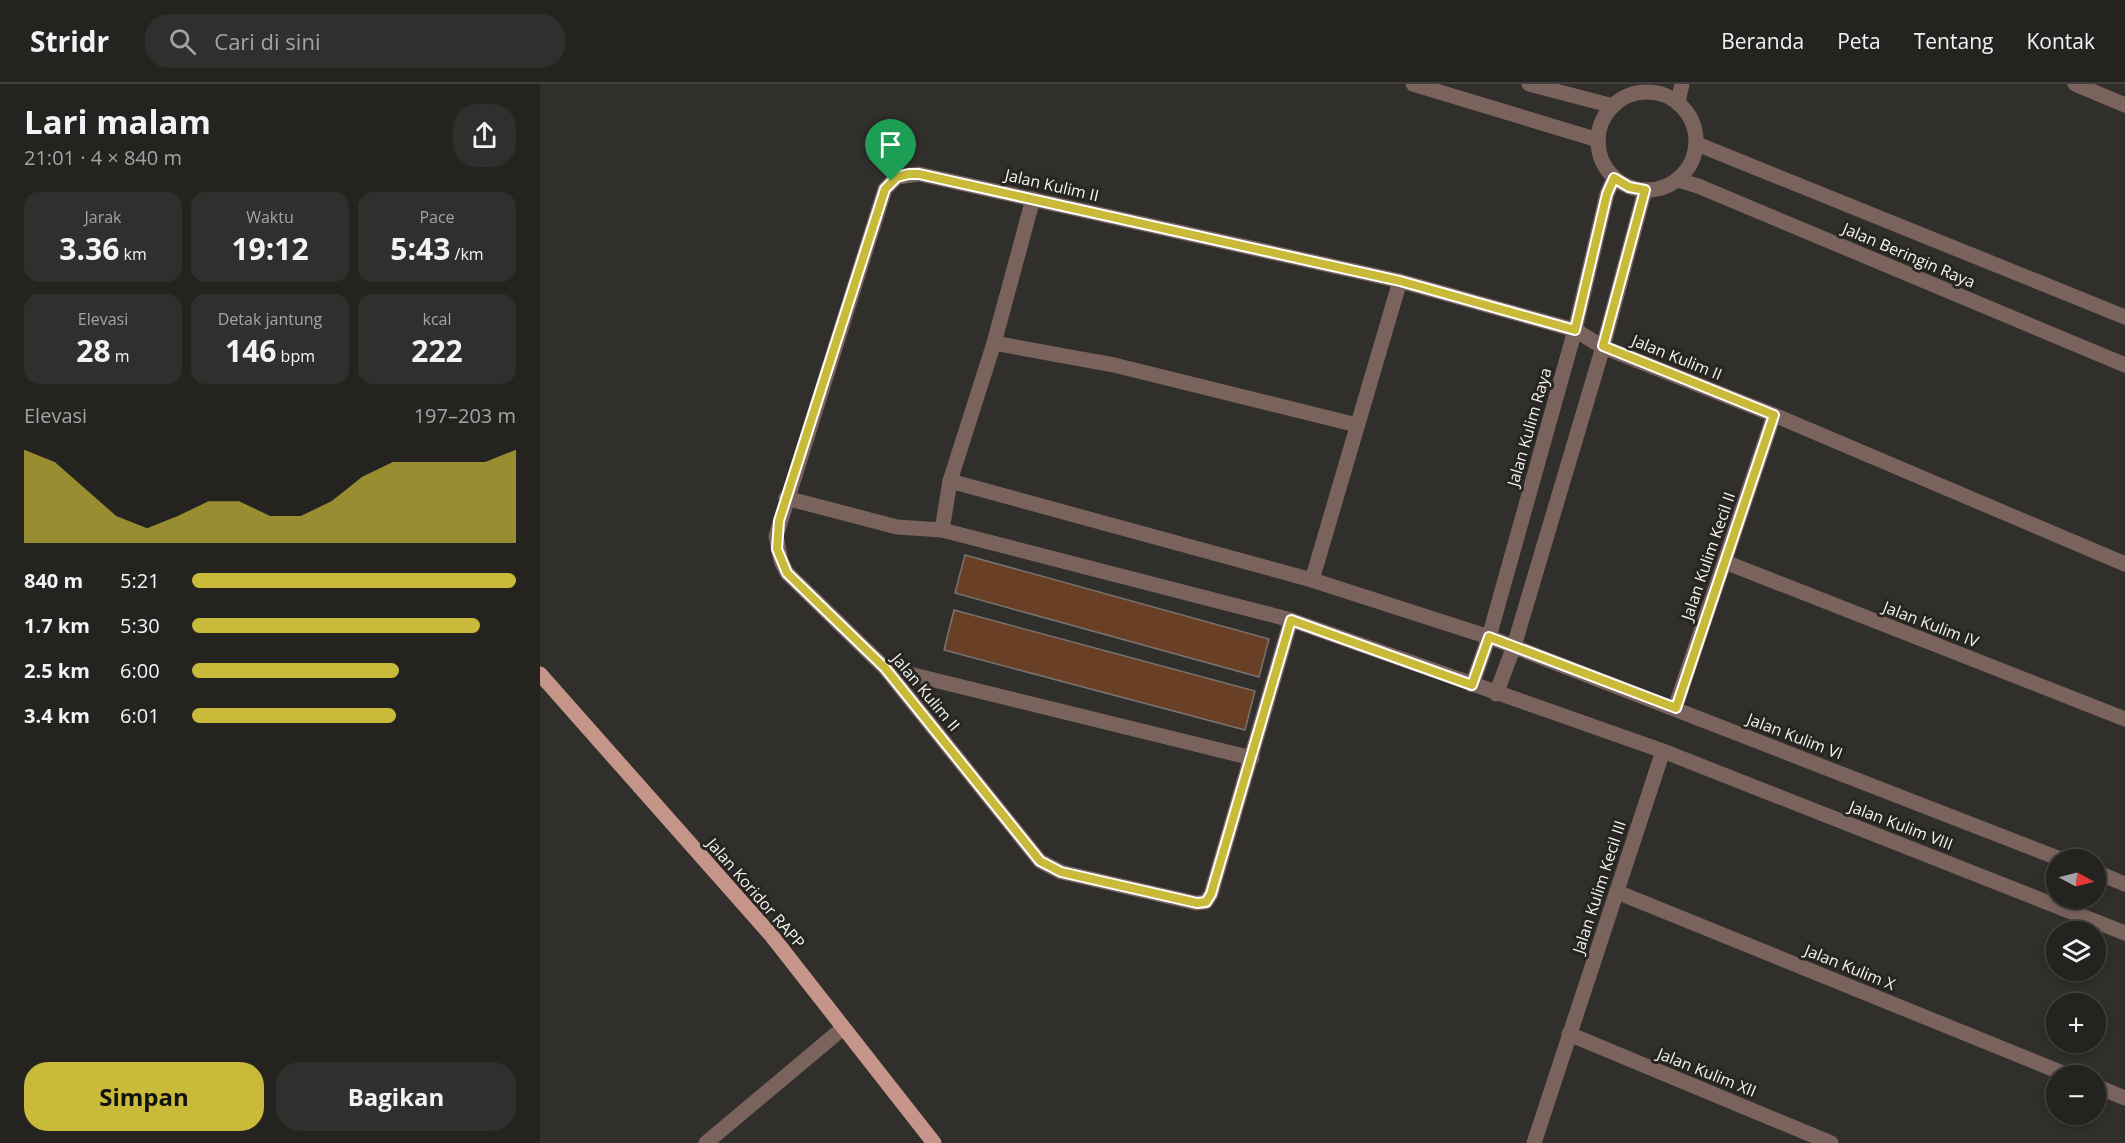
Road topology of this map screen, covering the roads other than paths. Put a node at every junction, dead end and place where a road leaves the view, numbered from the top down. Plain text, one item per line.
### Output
1 (1413, 84) edge
2 (1529, 84) edge
3 (1682, 84) edge
4 (2075, 84) edge
5 (1639, 88) edge
6 (1678, 102) junction
7 (1612, 105) junction
8 (2125, 105) edge
9 (1598, 140) junction
10 (1697, 144) junction
11 (1614, 178) junction
12 (1677, 180) junction
13 (1645, 190) junction
14 (1033, 199) junction
15 (1400, 281) junction
16 (2125, 317) edge
17 (1575, 330) junction
18 (994, 343) junction
19 (1603, 346) junction
20 (2125, 365) edge
21 (1774, 415) junction
22 (1357, 425) junction
23 (950, 481) junction
24 (786, 498) junction
25 (942, 530) junction
26 (1725, 562) junction
27 (2125, 564) edge
28 (1312, 580) junction
29 (1291, 620) junction
30 (1489, 637) junction
31 (1514, 646) junction
32 (885, 668) junction
33 (540, 674) edge
34 (1472, 685) junction
35 (1496, 694) junction
36 (1676, 708) junction
37 (2125, 719) edge
38 (1663, 751) junction
39 (1252, 758) junction
40 (2046, 853) edge
41 (2106, 876) edge
42 (2125, 884) edge
43 (1617, 892) junction
44 (2125, 933) edge
45 (843, 1029) junction
46 (1569, 1034) junction
47 (2046, 1066) edge
48 (2106, 1090) edge
49 (2125, 1098) edge
50 (706, 1143) edge
51 (934, 1143) edge
52 (1534, 1143) edge
53 (1831, 1143) edge

1 - 9 street
2 - 7 street
3 - 6 street
4 - 8 street
5 - 6 street
5 - 7 street
6 - 10 street
7 - 9 street
9 - 11 street
10 - 12 street
10 - 16 street, Jalan Beringin Raya
11 - 13 street
11 - 17 street, Jalan Kulim Raya
12 - 13 street
12 - 20 street, Jalan Beringin Raya
13 - 19 street
14 - 15 street, Jalan Kulim II
14 - 18 street
14 - 24 street, Jalan Kulim II
15 - 17 street, Jalan Kulim II
15 - 22 street
17 - 19 street, Jalan Kulim II
17 - 30 street, Jalan Kulim Raya
18 - 22 street
18 - 23 street
19 - 21 street, Jalan Kulim II
19 - 31 street
21 - 26 street, Jalan Kulim Kecil II
21 - 27 street, Jalan Kulim II
22 - 28 street
23 - 25 street
23 - 28 street, Jalan Kulim VI
24 - 25 street, Jalan Kulim VIII
24 - 32 street, Jalan Kulim II
25 - 29 street, Jalan Kulim VIII
26 - 36 street, Jalan Kulim Kecil II
26 - 37 street, Jalan Kulim IV
28 - 30 street, Jalan Kulim VI
29 - 34 street, Jalan Kulim VIII
29 - 39 street
30 - 31 street, Jalan Kulim VI
30 - 34 street, Jalan Kulim Raya
31 - 35 street
31 - 36 street, Jalan Kulim VI
32 - 39 street
32 - 39 street, Jalan Kulim II
33 - 45 main road, Jalan Koridor RAPP
34 - 35 street, Jalan Kulim VIII
35 - 38 street, Jalan Kulim VIII
36 - 40 street, Jalan Kulim VI
38 - 43 street, Jalan Kulim Kecil III
38 - 44 street, Jalan Kulim VIII
41 - 42 street
43 - 46 street, Jalan Kulim Kecil III
43 - 47 street, Jalan Kulim X
45 - 50 street
45 - 51 main road, Jalan Koridor RAPP
46 - 52 street, Jalan Kulim Kecil III
46 - 53 street, Jalan Kulim XII
48 - 49 street

